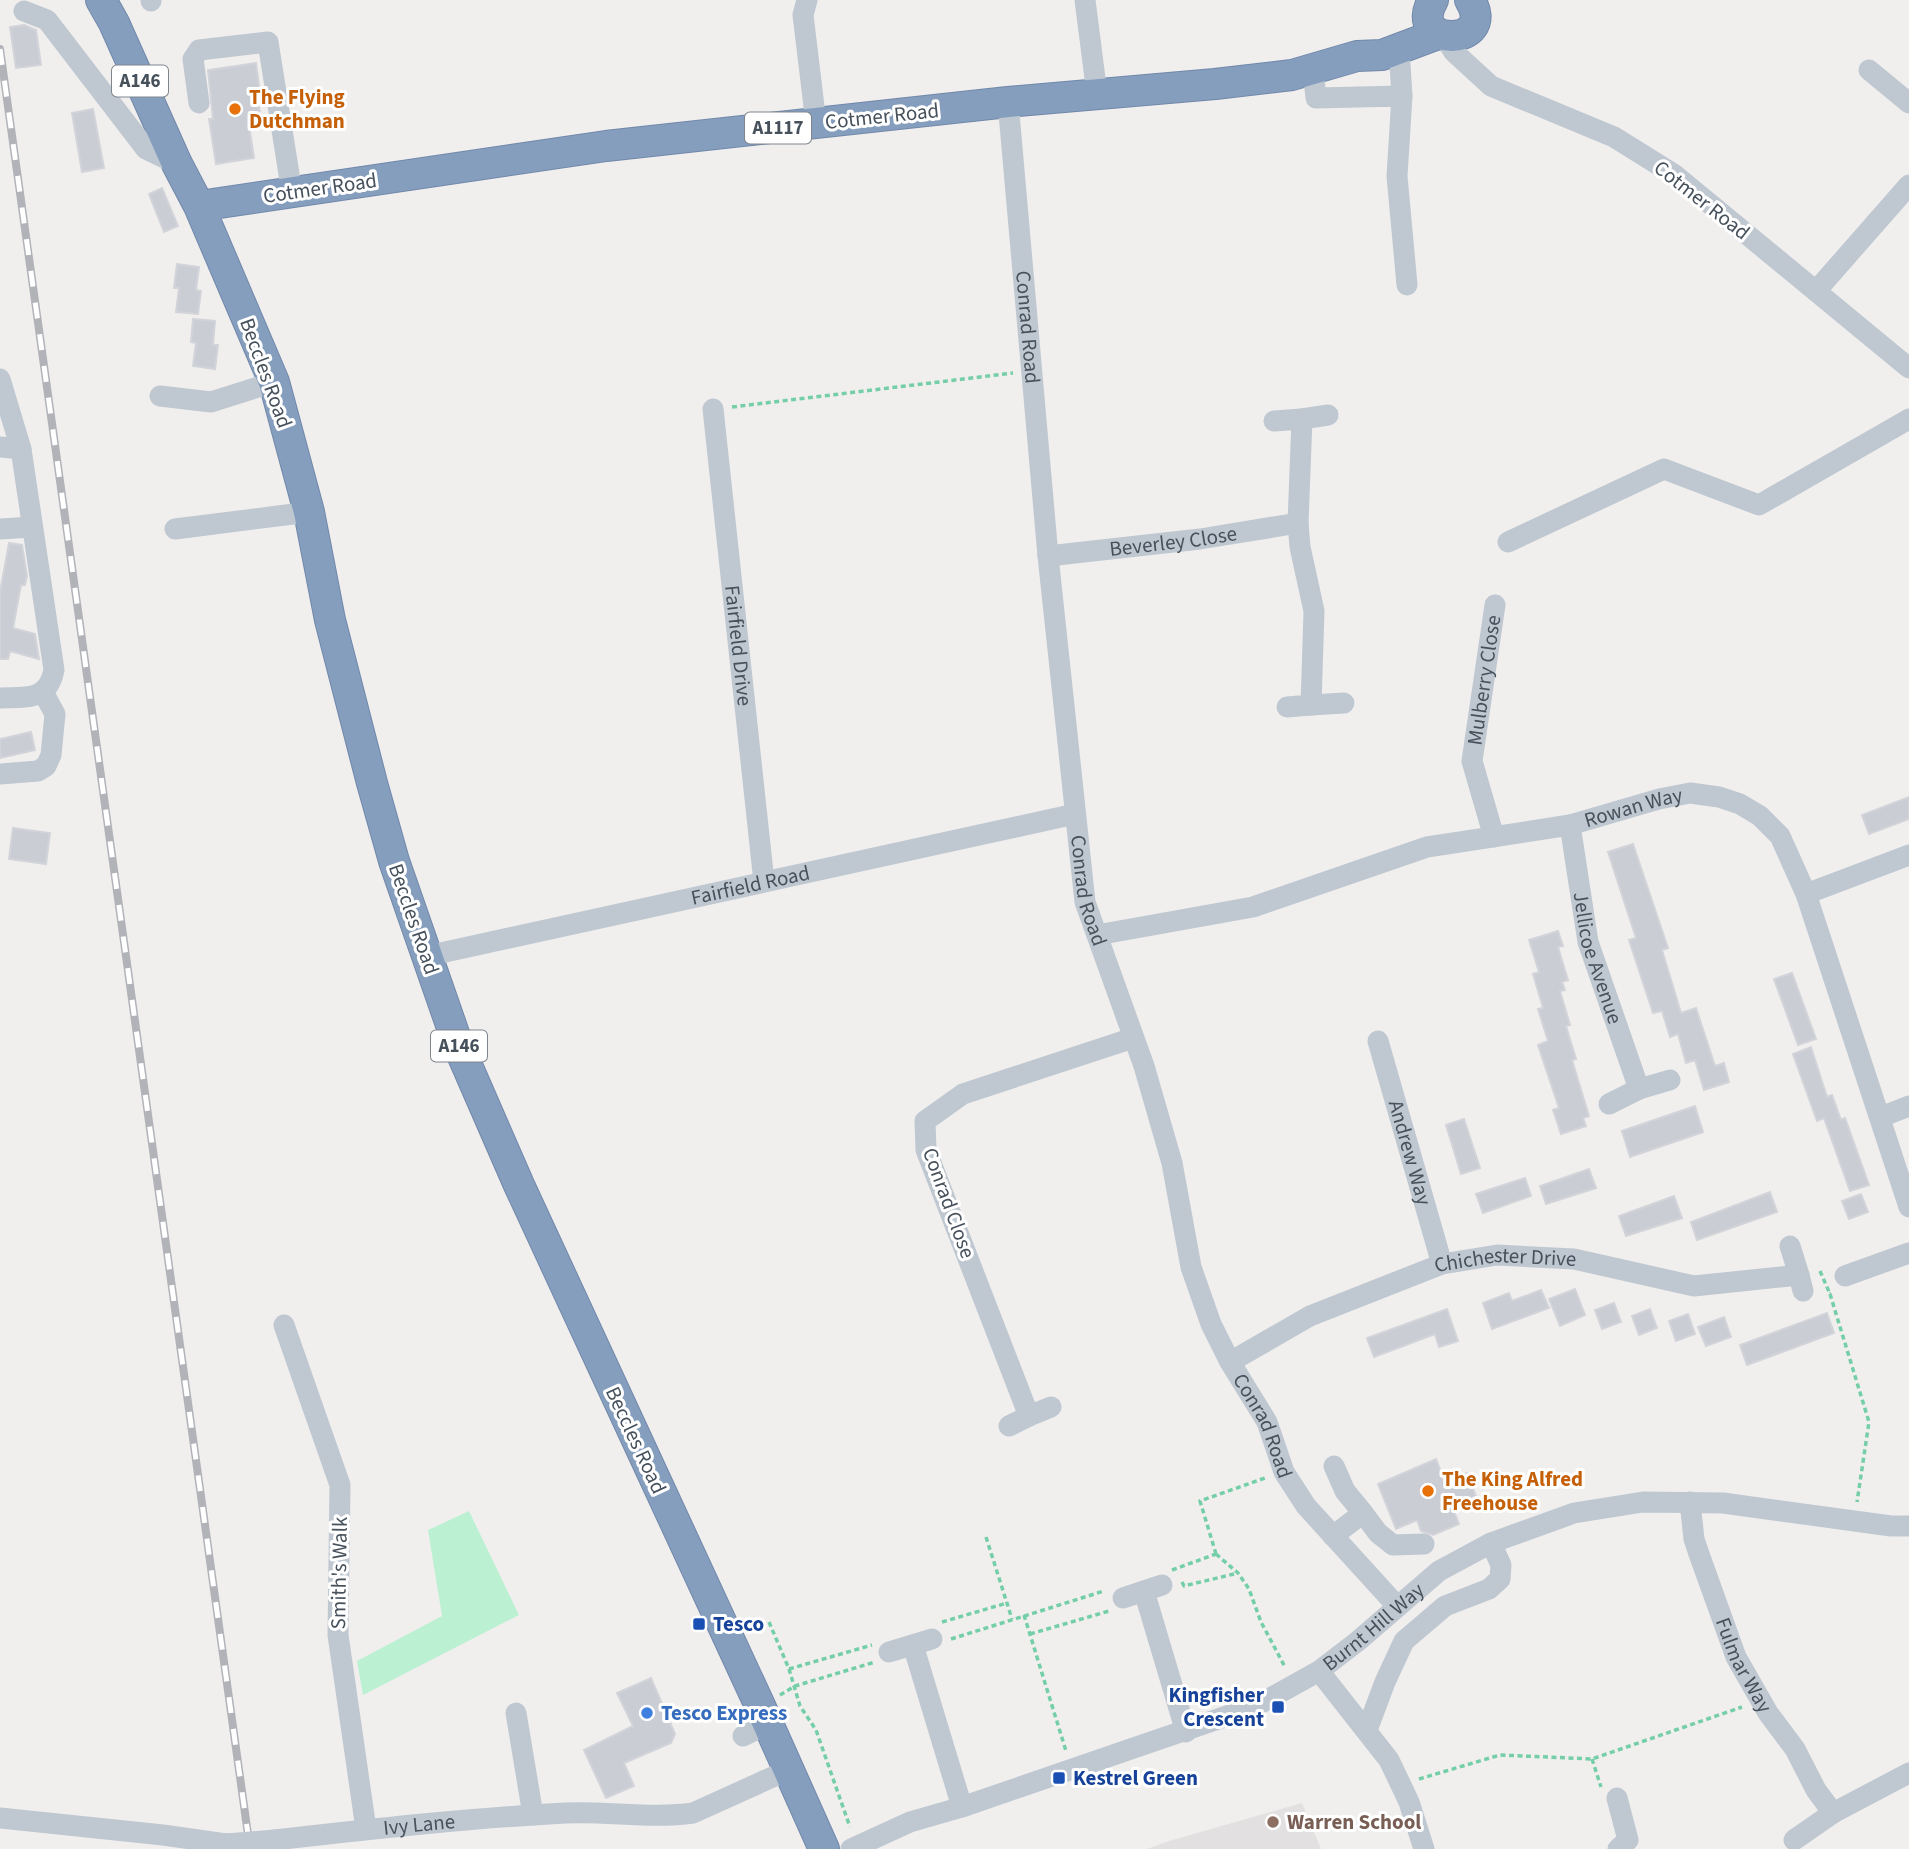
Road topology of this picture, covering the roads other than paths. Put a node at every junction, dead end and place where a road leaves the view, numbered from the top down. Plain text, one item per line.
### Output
1 (101, 0) edge
2 (807, 0) edge
3 (1084, 0) edge
4 (1497, 0) edge
5 (24, 11) dead end
6 (1435, 13) edge
7 (1471, 16) edge
8 (1399, 49) junction
9 (1357, 56) junction
10 (1313, 69) junction
11 (1472, 70) junction
12 (1869, 70) dead end
13 (1097, 94) junction
14 (1402, 96) junction
15 (1008, 102) junction
16 (199, 103) dead end
17 (1909, 103) edge
18 (816, 123) junction
19 (177, 164) junction
20 (1909, 185) edge
21 (292, 193) junction
22 (199, 206) junction
23 (1407, 285) dead end
24 (1816, 291) junction
25 (1909, 369) edge
26 (0, 379) edge
27 (274, 382) junction
28 (160, 396) dead end
29 (713, 409) road end
30 (1328, 415) dead end
31 (1302, 419) junction
32 (1909, 419) edge
33 (1274, 421) dead end
34 (11, 448) edge
35 (309, 512) junction
36 (1298, 523) junction
37 (32, 527) junction
38 (175, 528) dead end
39 (0, 529) edge
40 (1508, 542) dead end
41 (1048, 556) junction
42 (1495, 605) dead end
43 (43, 692) junction
44 (0, 698) edge
45 (1344, 703) dead end
46 (1311, 705) junction
47 (1287, 707) dead end
48 (0, 774) edge
49 (1075, 814) junction
50 (1570, 825) junction
51 (1494, 837) junction
52 (1909, 855) edge
53 (764, 882) junction
54 (1806, 894) junction
55 (1097, 935) junction
56 (427, 956) junction
57 (1133, 1038) junction
58 (1378, 1041) dead end
59 (1670, 1080) dead end
60 (1639, 1089) junction
61 (1609, 1104) dead end
62 (1909, 1107) edge
63 (1881, 1117) junction
64 (1909, 1208) edge
65 (1790, 1246) dead end
66 (1909, 1253) edge
67 (1442, 1264) junction
68 (1845, 1276) road end
69 (284, 1325) dead end
70 (1230, 1362) junction
71 (1051, 1407) dead end
72 (1029, 1416) junction
73 (1009, 1426) dead end
74 (1334, 1466) dead end
75 (1690, 1502) junction
76 (1363, 1513) junction
77 (1909, 1526) edge
78 (1333, 1536) junction
79 (1491, 1543) junction
80 (1424, 1544) dead end
81 (1118, 1598) road end
82 (1397, 1606) junction
83 (889, 1652) dead end
84 (1319, 1671) junction
85 (516, 1713) dead end
86 (1367, 1730) junction
87 (1186, 1731) junction
88 (789, 1770) junction
89 (1909, 1773) edge
90 (1617, 1798) road end
91 (962, 1807) junction
92 (1833, 1813) junction
93 (533, 1815) junction
94 (0, 1818) edge
95 (366, 1829) junction
96 (1794, 1840) dead end
97 (857, 1846) edge
98 (824, 1849) edge
99 (1424, 1849) edge
100 (1618, 1849) edge

1 - 19 highway, A146
2 - 18 street
3 - 13 street
4 - 7 highway
5 - 19 street
6 - 7 highway
6 - 8 highway, Cotmer Road / A1117
6 - 9 highway, Cotmer Road / A1117
6 - 11 street, Cotmer Road
7 - 11 street
8 - 9 highway, Cotmer Road / A1117
8 - 14 street
9 - 10 highway, Cotmer Road / A1117
10 - 13 highway, Cotmer Road / A1117
10 - 14 street
11 - 24 street, Cotmer Road
12 - 17 street
13 - 15 highway, Cotmer Road / A1117
14 - 23 street
15 - 18 highway, Cotmer Road / A1117
15 - 41 street, Conrad Road
16 - 21 street
18 - 21 highway, Cotmer Road / A1117
19 - 22 highway, Beccles Road / A146
20 - 24 street
21 - 22 highway, Cotmer Road / A1117
22 - 27 highway, Beccles Road / A146
24 - 25 street, Cotmer Road
26 - 34 street
27 - 28 street
27 - 35 highway, Beccles Road / A146
29 - 53 street, Fairfield Drive
30 - 31 street
31 - 33 street
31 - 36 street
32 - 40 street
34 - 37 street
35 - 38 street
35 - 56 highway, Beccles Road / A146
36 - 41 street, Beverley Close
36 - 46 street
37 - 39 street
37 - 43 street
41 - 49 street, Conrad Road
42 - 51 street, Mulberry Close
43 - 44 street
43 - 48 street
45 - 46 street
46 - 47 street
49 - 53 street, Fairfield Road
49 - 55 street, Conrad Road
50 - 51 street, Rowan Way
50 - 54 street, Rowan Way
50 - 60 street, Jellicoe Avenue
51 - 55 street, Rowan Way
52 - 54 street
53 - 56 street, Fairfield Road
54 - 63 street, Rowan Way
55 - 57 street, Conrad Road
56 - 88 highway, Beccles Road / A146
57 - 70 street, Conrad Road
57 - 72 street, Conrad Close
58 - 67 street, Andrew Way
59 - 60 street
60 - 61 street
62 - 63 street
63 - 64 street, Rowan Way
65 - 67 street, Chichester Drive
66 - 68 street
67 - 70 street, Chichester Drive
69 - 95 street, Smith's Walk
70 - 78 street, Conrad Road
71 - 72 street
72 - 73 street
74 - 76 street
75 - 77 street, Burnt Hill Way
75 - 79 street, Burnt Hill Way
75 - 92 street, Fulmar Way
76 - 78 street
76 - 80 street
78 - 82 street, Conrad Road
79 - 82 street, Burnt Hill Way
79 - 86 street
81 - 87 street
82 - 84 street, Burnt Hill Way
83 - 91 street
84 - 86 street
84 - 87 street, Burnt Hill Way
85 - 93 street
86 - 99 street
87 - 91 street, Burnt Hill Way
88 - 93 street, Ivy Lane
88 - 98 highway, Beccles Road / A146
89 - 92 street
90 - 100 street
91 - 97 street, Burnt Hill Way
92 - 96 street
93 - 95 street, Ivy Lane
94 - 95 street, Ivy Lane, bridge

